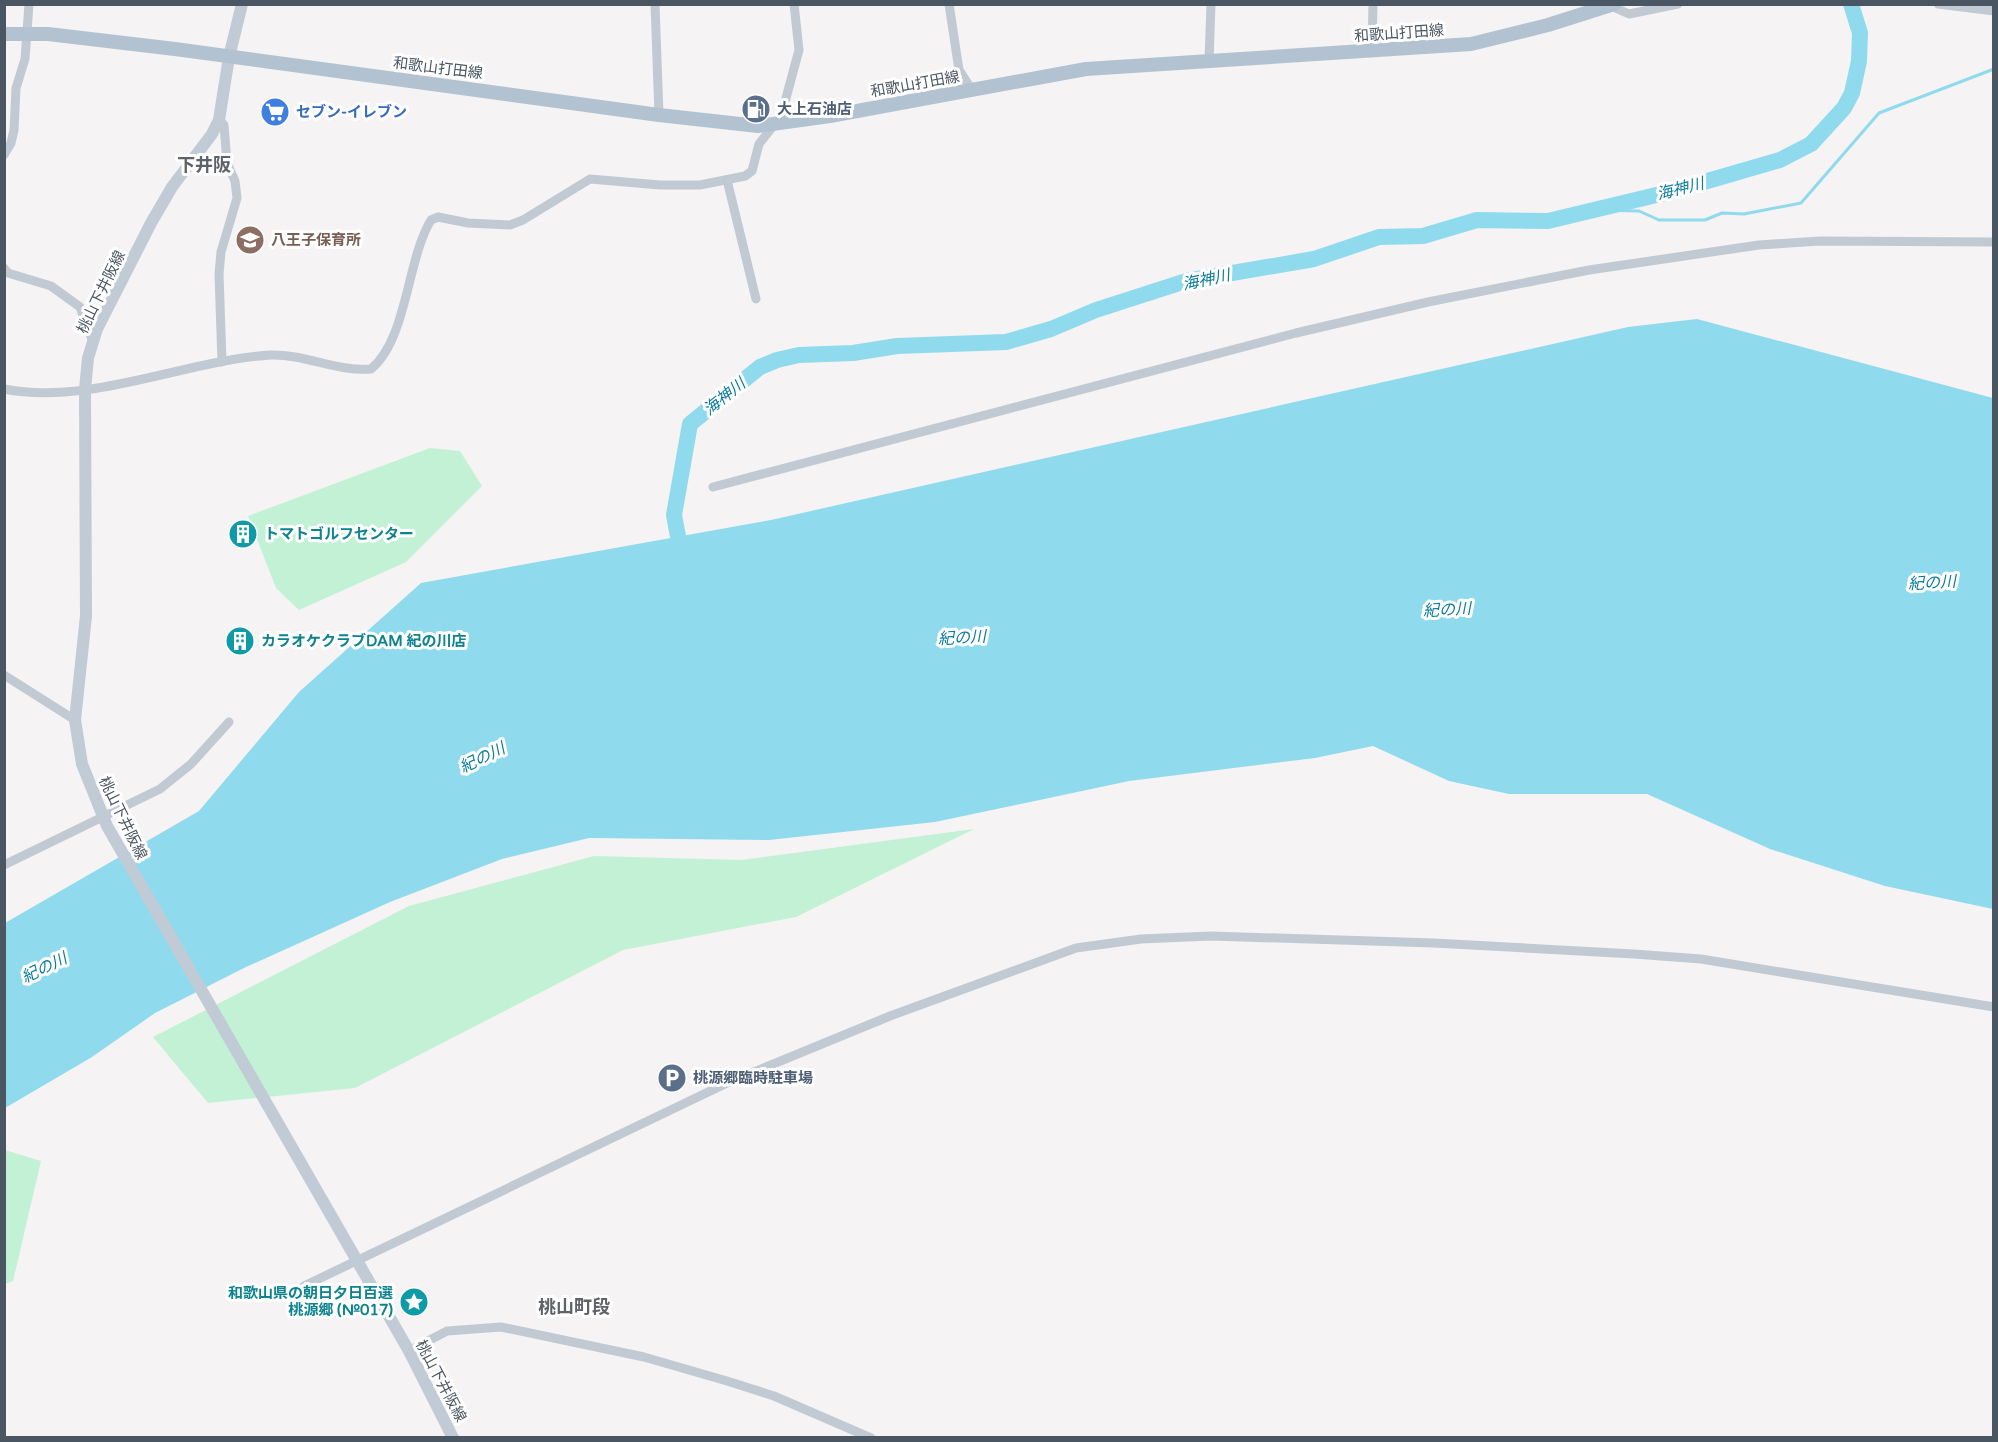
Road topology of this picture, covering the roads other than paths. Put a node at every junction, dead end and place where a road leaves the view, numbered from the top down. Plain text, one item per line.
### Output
1 (29, 4) edge
2 (242, 4) edge
3 (655, 4) edge
4 (794, 4) edge
5 (949, 4) edge
6 (1211, 4) edge
7 (1373, 4) edge
8 (1678, 4) edge
9 (1938, 4) edge
10 (1612, 5) edge
11 (1994, 11) edge
12 (4, 34) edge
13 (26, 34) junction
14 (1372, 51) junction
15 (229, 57) junction
16 (1209, 61) junction
17 (972, 90) junction
18 (659, 115) junction
19 (219, 120) junction
20 (776, 125) junction
21 (4, 156) edge
22 (727, 180) junction
23 (1994, 242) edge
24 (4, 268) edge
25 (756, 299) dead end
26 (93, 342) junction
27 (222, 362) junction
28 (4, 389) edge
29 (85, 389) junction
30 (713, 487) dead end
31 (4, 675) edge
32 (75, 720) junction
33 (229, 722) dead end
34 (105, 821) junction
35 (4, 865) edge
36 (1994, 1006) edge
37 (355, 1259) junction
38 (304, 1286) dead end
39 (409, 1351) junction
40 (453, 1437) edge
41 (871, 1437) edge

1 - 13 street
2 - 15 main road, 桃山下井阪線
3 - 18 street
4 - 20 street
5 - 17 street
6 - 16 street
7 - 14 street
8 - 10 street
9 - 11 street
10 - 14 main road, 和歌山打田線
12 - 13 main road, 和歌山打田線
13 - 15 main road, 和歌山打田線
13 - 21 street
14 - 16 main road, 和歌山打田線
15 - 18 main road, 和歌山打田線
15 - 19 main road, 桃山下井阪線
16 - 17 main road, 和歌山打田線
17 - 20 main road, 和歌山打田線
18 - 20 main road, 和歌山打田線
19 - 26 main road, 桃山下井阪線
19 - 27 street
20 - 22 street
22 - 25 street
22 - 27 street
23 - 30 street
24 - 26 street
26 - 29 main road, 桃山下井阪線
27 - 29 street
28 - 29 street
29 - 32 main road, 桃山下井阪線
31 - 32 street
32 - 34 main road, 桃山下井阪線
33 - 34 street
34 - 35 street
34 - 37 main road, 桃山下井阪線
36 - 37 street
37 - 38 street
37 - 39 main road, 桃山下井阪線
39 - 40 main road, 桃山下井阪線
39 - 41 street

